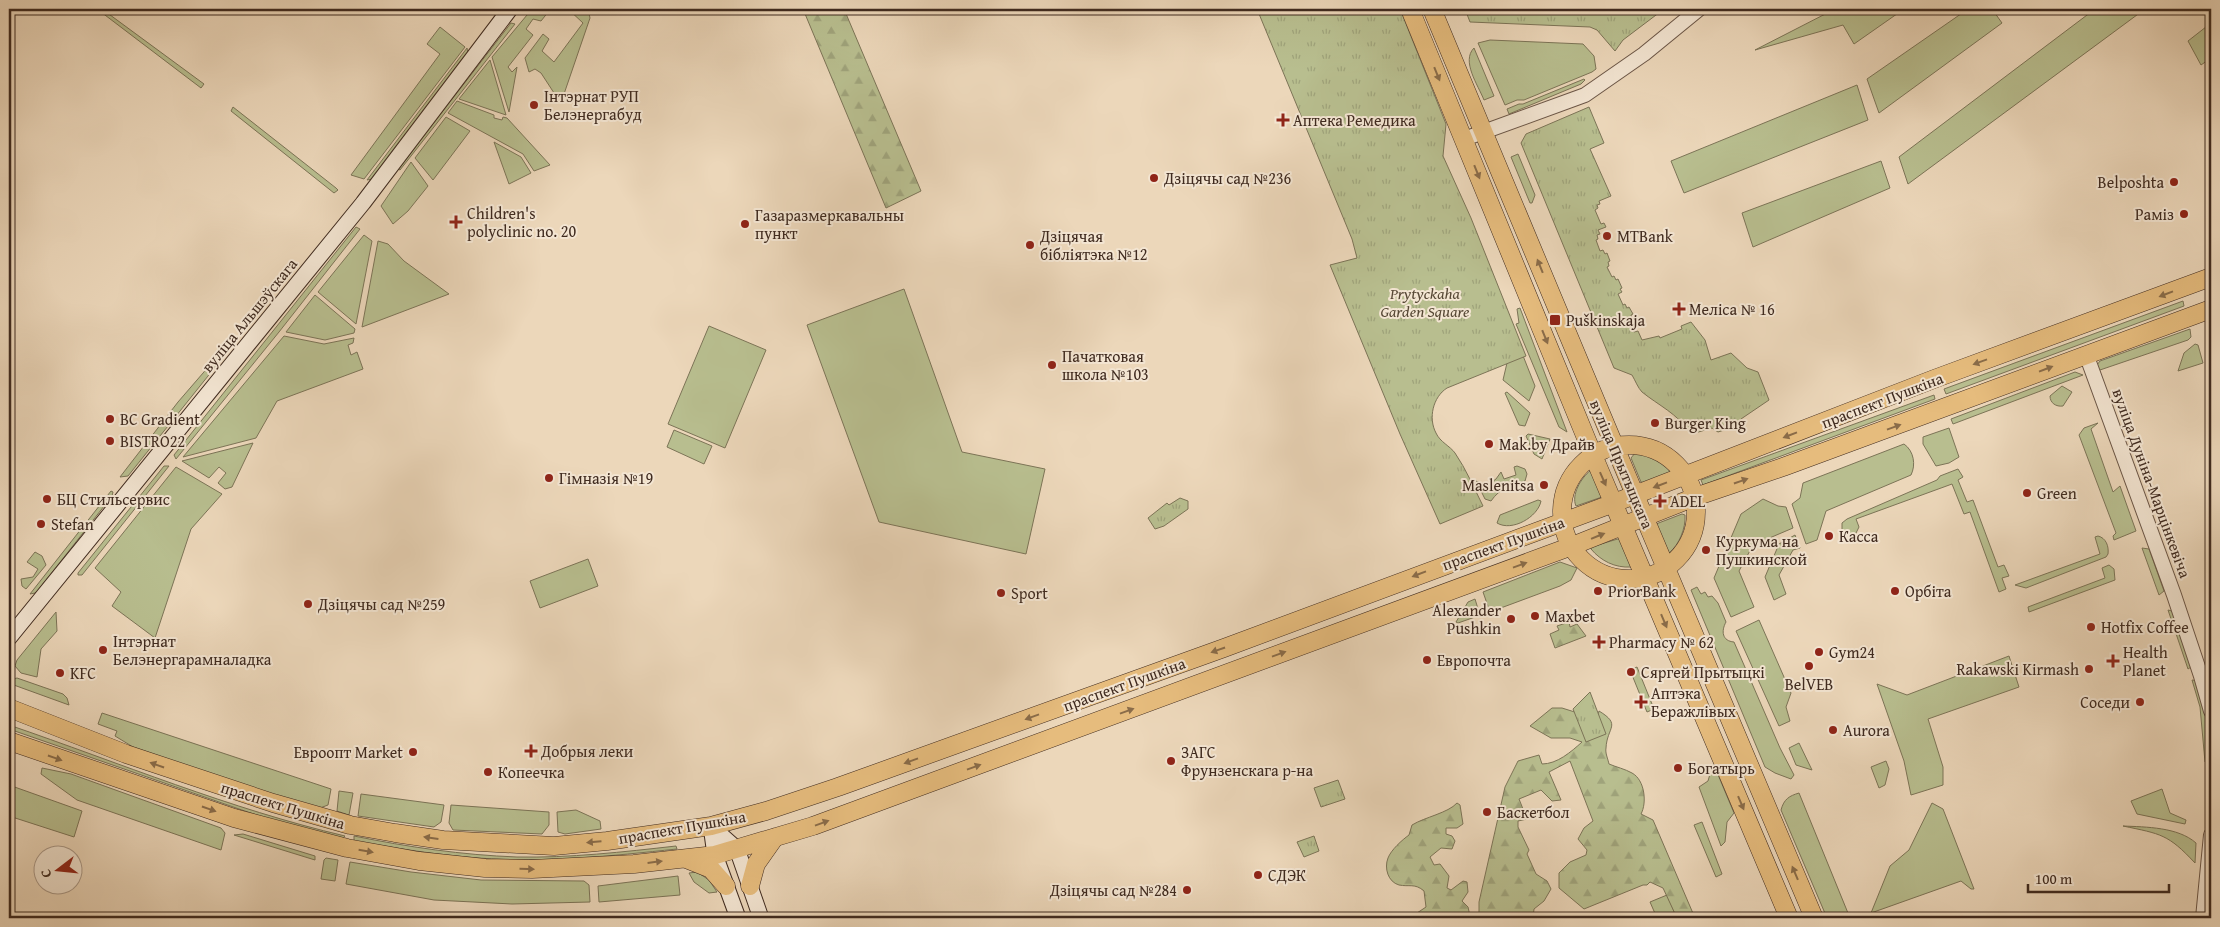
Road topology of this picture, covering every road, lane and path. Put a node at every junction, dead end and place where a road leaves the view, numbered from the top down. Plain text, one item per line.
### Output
1 (510, 9) edge
2 (1410, 9) edge
3 (1432, 9) edge
4 (1699, 9) edge
5 (1485, 131) junction
6 (1464, 139) junction
7 (2211, 277) edge
8 (2211, 309) edge
9 (2086, 354) junction
10 (1614, 446) junction
11 (1593, 455) junction
12 (1685, 476) junction
13 (1635, 495) junction
14 (1694, 497) junction
15 (1614, 503) junction
16 (1644, 517) junction
17 (1563, 520) junction
18 (1624, 525) junction
19 (1572, 546) junction
20 (1666, 568) junction
21 (1645, 576) junction
22 (9, 638) edge
23 (9, 708) edge
24 (2211, 711) edge
25 (9, 741) edge
26 (711, 826) junction
27 (2211, 835) edge
28 (775, 837) junction
29 (737, 849) junction
30 (715, 854) junction
31 (684, 858) junction
32 (726, 886) junction
33 (750, 886) junction
34 (738, 918) edge
35 (761, 918) edge
36 (1789, 918) edge
37 (1814, 918) edge
38 (2203, 918) edge

1 - 22 main road, вуліца Альшэўскага
2 -> 6 main road, вуліца Прытыцкага
3 - 5 main road, вуліца Прытыцкага
4 - 5 street
5 - 6 street
10 -> 5 main road, вуліца Прытыцкага
6 -> 11 main road, вуліца Прытыцкага
7 -> 12 main road, праспект Пушкіна
8 - 9 main road, праспект Пушкіна
14 -> 9 main road, праспект Пушкіна
9 - 24 street, вуліца Дуніна-Марцінкевіча
10 - 11 main road
10 - 12 main road
10 - 13 main road, вуліца Прытыцкага
11 -> 15 main road, вуліца Прытыцкага
11 - 17 main road
12 -> 13 main road, праспект Пушкіна
12 - 14 main road
13 - 15 main road, праспект Пушкіна
13 - 16 main road, вуліца Прытыцкага
14 - 16 main road, праспект Пушкіна
14 - 20 main road
15 - 17 main road, праспект Пушкіна
15 - 18 main road, вуліца Прытыцкага
16 - 18 main road, праспект Пушкіна
16 - 20 main road, вуліца Прытыцкага
17 - 19 main road
17 -> 26 main road, праспект Пушкіна
19 -> 18 main road, праспект Пушкіна
18 - 21 main road, вуліца Прытыцкага
19 - 21 main road
28 -> 19 main road, праспект Пушкіна
20 - 21 main road
37 -> 20 main road, вуліца Прытыцкага
21 -> 36 main road, вуліца Прытыцкага
26 -> 23 main road, праспект Пушкіна
25 -> 31 main road, праспект Пушкіна
26 - 29 main road
26 - 30 main road
27 - 38 street
28 - 29 main road, праспект Пушкіна
28 - 33 main road
29 - 30 main road, праспект Пушкіна
29 - 33 main road
30 - 31 main road, праспект Пушкіна
30 - 32 main road
31 - 32 main road
32 - 34 main road
33 - 35 main road

